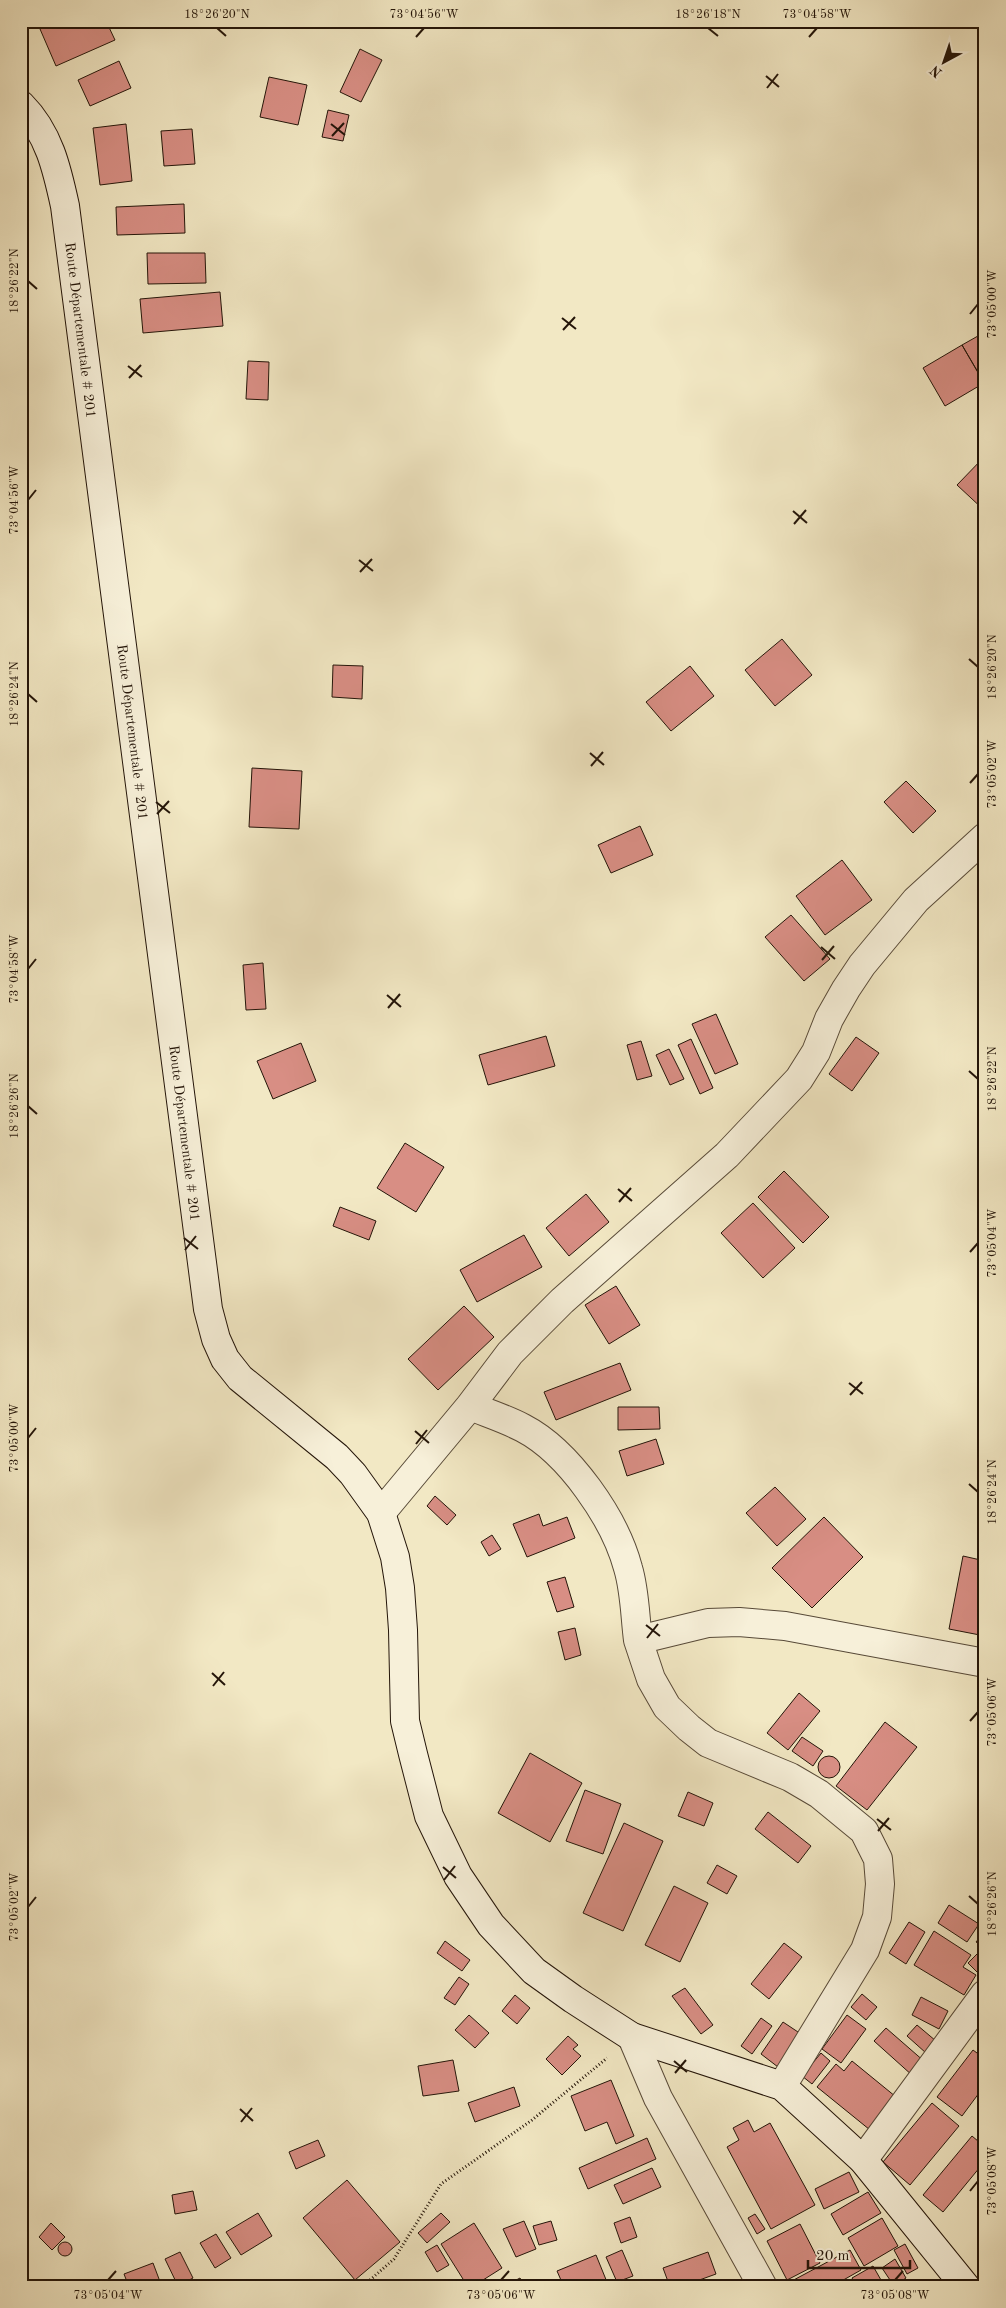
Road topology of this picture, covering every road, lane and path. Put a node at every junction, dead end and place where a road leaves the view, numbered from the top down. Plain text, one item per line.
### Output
1 (21, 105) edge
2 (985, 837) edge
3 (470, 1406) junction
4 (380, 1513) junction
5 (638, 1640) junction
6 (985, 1663) edge
7 (985, 1994) edge
8 (632, 2036) junction
9 (782, 2086) junction
10 (863, 2160) junction
11 (362, 2287) edge
12 (763, 2287) edge
13 (966, 2287) edge

1 - 4 street, Route Départementale # 201
2 - 3 street
3 - 4 street
3 - 5 street
4 - 8 street, Route Départementale # 201
5 - 6 street
5 - 9 street
7 - 10 street
8 - 9 street, Route Départementale # 201
8 - 11 path
8 - 12 street
9 - 10 street, Route Départementale # 201
10 - 13 street, Route Départementale # 201

